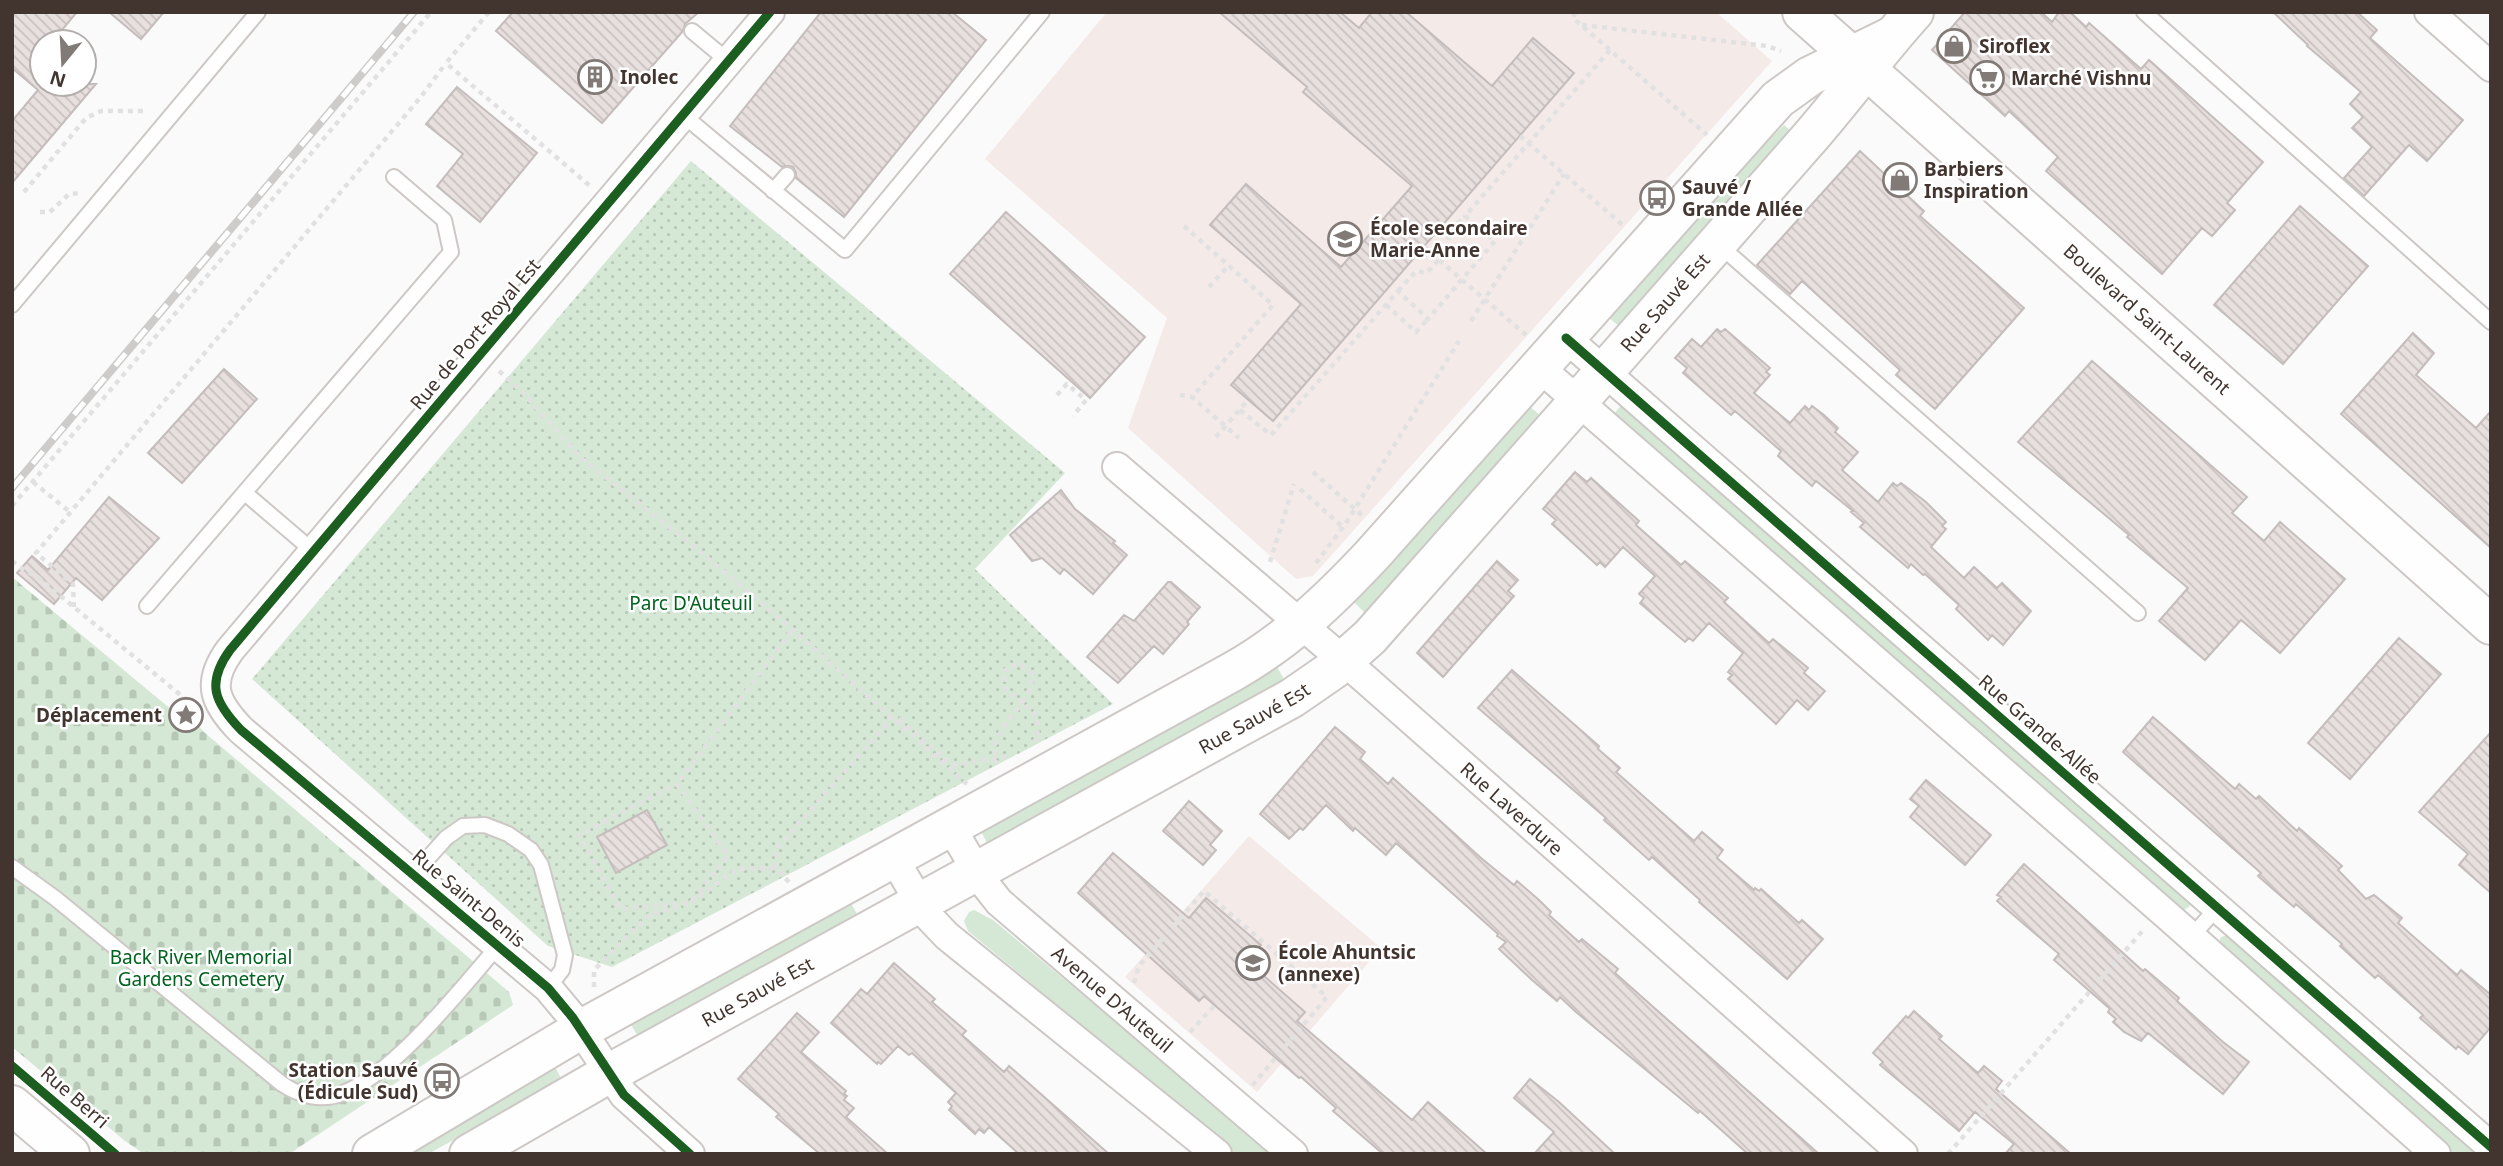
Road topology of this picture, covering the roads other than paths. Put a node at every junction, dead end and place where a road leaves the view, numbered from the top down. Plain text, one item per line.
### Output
1 (258, 12) edge
2 (769, 12) edge
3 (1042, 12) edge
4 (1802, 12) edge
5 (2144, 12) edge
6 (2429, 12) edge
7 (1903, 24) edge
8 (692, 31) dead end
9 (728, 61) junction
10 (1859, 62) junction
11 (2491, 67) edge
12 (683, 115) junction
13 (788, 175) dead end
14 (394, 177) dead end
15 (774, 191) junction
16 (1717, 243) junction
17 (12, 305) edge
18 (2491, 322) edge
19 (1546, 349) junction
20 (1605, 371) junction
21 (1579, 401) junction
22 (1117, 467) dead end
23 (246, 494) junction
24 (313, 551) junction
25 (147, 606) dead end
26 (2138, 613) dead end
27 (1301, 625) junction
28 (2491, 625) edge
29 (1343, 661) junction
30 (215, 682) joint
31 (950, 826) junction
32 (893, 857) junction
33 (12, 867) edge
34 (977, 871) junction
35 (413, 875) junction
36 (919, 903) junction
37 (2217, 908) junction
38 (2191, 937) junction
39 (498, 946) junction
40 (548, 988) junction
41 (580, 1030) junction
42 (608, 1074) junction
43 (12, 1105) edge
44 (2491, 1147) edge
45 (70, 1154) edge
46 (372, 1154) edge
47 (469, 1154) edge
48 (690, 1154) edge
49 (1217, 1154) edge
50 (1293, 1154) edge
51 (1903, 1154) edge
52 (2437, 1154) edge

1 - 17 lane
2 - 9 street, Rue de Port-Royal Est
3 - 15 lane
4 - 10 main road, Boulevard Saint-Laurent
5 - 18 lane
6 - 11 street
7 - 10 main road, Rue Sauvé Est
8 - 9 lane
9 - 12 street, Rue de Port-Royal Est
10 - 16 main road, Rue Sauvé Est
10 - 19 main road
10 - 28 main road, Boulevard Saint-Laurent
12 - 15 lane
12 - 24 street, Rue de Port-Royal Est
13 - 15 lane
14 - 23 lane
16 - 20 main road, Rue Sauvé Est
16 - 26 lane
19 - 20 street, Rue Grande-Allée
19 - 21 street
19 - 27 main road
20 - 21 main road, Rue Sauvé Est
20 - 37 street, Rue Grande-Allée
21 - 29 main road, Rue Sauvé Est
21 - 38 street
22 - 27 street, Rue Laverdure
23 - 24 lane
23 - 25 lane
24 - 30 street, Rue de Port-Royal Est
27 - 29 street, Rue Laverdure
27 - 31 main road
29 - 34 main road, Rue Sauvé Est
29 - 51 street, Rue Laverdure
30 - 35 street, Rue Saint-Denis
31 - 32 main road
31 - 34 street, Avenue D'Auteuil
32 - 36 street
32 - 41 main road
33 - 39 lane
34 - 36 main road, Rue Sauvé Est
34 - 50 street, Avenue D'Auteuil
35 - 39 street, Rue Saint-Denis
35 - 40 lane
36 - 42 main road, Rue Sauvé Est
36 - 49 street
37 - 38 lane
37 - 44 street, Rue Grande-Allée
38 - 52 street
39 - 40 street, Rue Saint-Denis
40 - 41 street, Rue Saint-Denis
41 - 42 street, Rue Saint-Denis
41 - 46 main road
42 - 47 main road, Rue Sauvé Est
42 - 48 street, Rue Saint-Denis
43 - 45 main road

